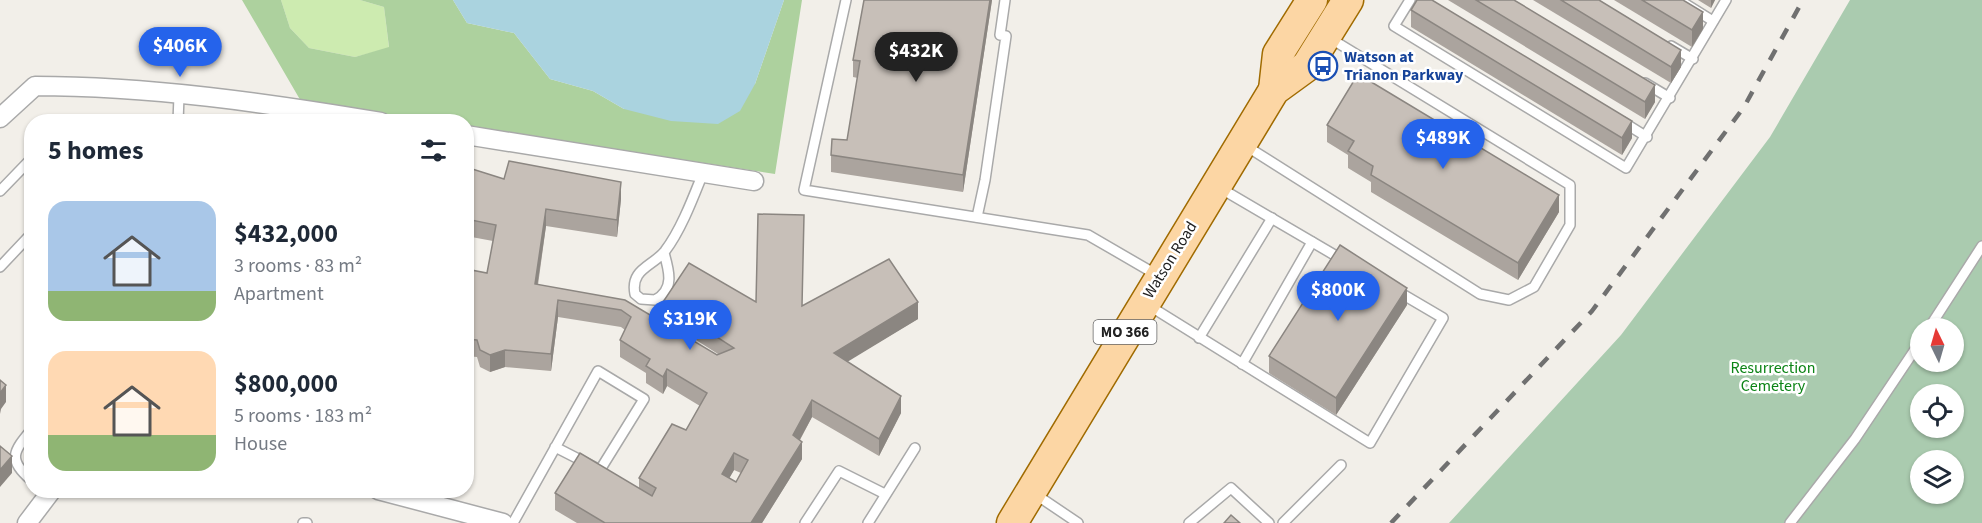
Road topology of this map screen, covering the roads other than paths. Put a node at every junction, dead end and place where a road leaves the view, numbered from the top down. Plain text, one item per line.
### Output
1 (846, 0) edge
2 (1005, 0) edge
3 (1286, 0) edge
4 (1312, 0) edge
5 (1348, 0) edge
6 (1410, 0) edge
7 (1679, 0) edge
8 (1726, 0) edge
9 (1713, 21) junction
10 (1292, 29) junction
11 (1326, 36) junction
12 (1664, 41) edge
13 (1693, 59) junction
14 (1640, 80) edge
15 (1274, 90) junction
16 (180, 96) junction
17 (1670, 98) junction
18 (179, 114) edge
19 (327, 114) edge
20 (0, 118) edge
21 (1617, 118) edge
22 (474, 136) edge
23 (1647, 137) junction
24 (1241, 143) junction
25 (24, 166) edge
26 (703, 173) junction
27 (753, 181) dead end
28 (1216, 185) junction
29 (0, 191) edge
30 (977, 217) junction
31 (1272, 218) junction
32 (24, 242) edge
33 (1312, 242) junction
34 (1982, 246) edge
35 (664, 253) junction
36 (1353, 265) edge
37 (0, 267) edge
38 (1159, 276) junction
39 (1383, 283) edge
40 (1144, 302) junction
41 (1935, 318) edge
42 (1199, 338) junction
43 (1910, 357) edge
44 (1242, 364) junction
45 (24, 438) edge
46 (555, 447) junction
47 (915, 448) dead end
48 (1341, 465) dead end
49 (24, 474) edge
50 (1031, 491) junction
51 (885, 494) junction
52 (43, 498) edge
53 (408, 498) edge
54 (27, 523) edge
55 (303, 523) edge
56 (307, 523) edge
57 (503, 523) edge
58 (513, 523) edge
59 (805, 523) edge
60 (868, 523) edge
61 (1012, 523) edge
62 (1078, 523) edge
63 (1189, 523) edge
64 (1269, 523) edge
65 (1283, 523) edge
66 (1790, 523) edge

1 - 30 lane
2 - 30 lane
3 - 10 main road
4 - 10 main road, Watson Road / MO 366
5 - 11 main road, Watson Road / MO 366
6 - 23 lane
7 - 9 lane
8 - 9 lane
9 - 13 lane
10 - 15 main road, Watson Road / MO 366
11 - 15 main road, Watson Road / MO 366
11 - 24 lane
12 - 13 lane
13 - 17 lane
14 - 17 lane
15 - 24 main road, Watson Road / MO 366
16 - 18 lane
16 - 19 street
16 - 20 street
17 - 23 lane
21 - 23 lane
22 - 26 street
24 - 28 main road, Watson Road / MO 366
25 - 29 lane
26 - 27 street
26 - 35 lane
28 - 31 lane
28 - 38 main road, Watson Road / MO 366
30 - 38 lane
31 - 33 lane
31 - 42 lane
32 - 37 lane
33 - 36 lane
33 - 44 lane
34 - 41 lane
35 - 35 lane
38 - 40 main road, Watson Road / MO 366
39 - 44 lane
40 - 42 lane
40 - 50 main road, Watson Road / MO 366
42 - 44 lane
43 - 66 lane
45 - 49 lane
46 - 46 lane
46 - 58 lane
47 - 51 lane
48 - 65 lane
50 - 61 main road, Watson Road / MO 366
50 - 62 lane
51 - 59 lane
51 - 60 lane
52 - 54 street
53 - 57 street
55 - 56 lane
63 - 64 lane

